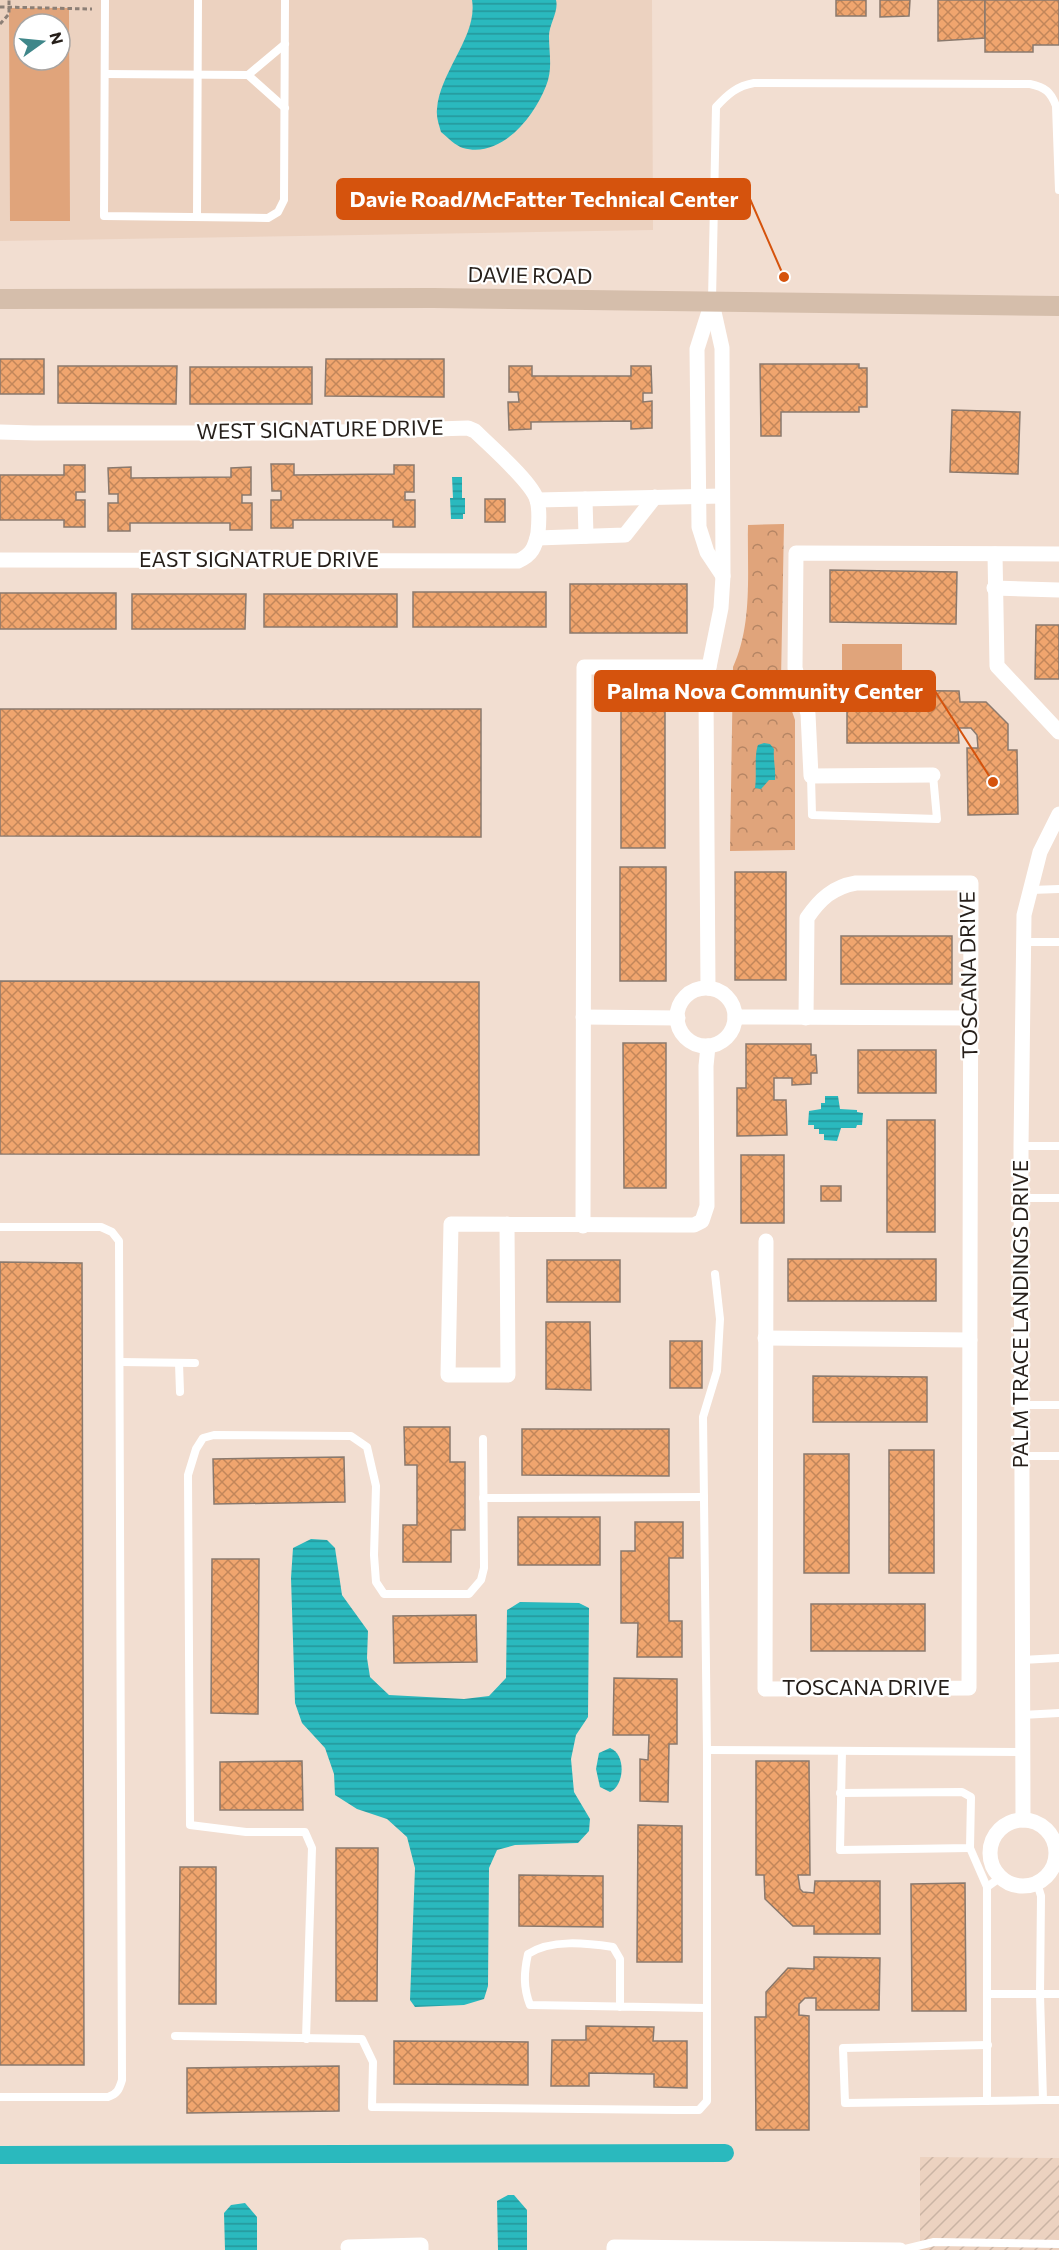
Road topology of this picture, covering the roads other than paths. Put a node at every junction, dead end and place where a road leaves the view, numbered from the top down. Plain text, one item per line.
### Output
1 (105, 0) edge
2 (198, 0) edge
3 (285, 0) edge
4 (285, 44) junction
5 (105, 74) junction
6 (198, 75) junction
7 (248, 75) junction
8 (285, 108) junction
9 (1059, 190) edge
10 (197, 217) junction
11 (0, 299) edge
12 (712, 303) junction
13 (1059, 306) edge
14 (0, 432) edge
15 (722, 496) junction
16 (655, 497) junction
17 (699, 497) junction
18 (585, 499) junction
19 (537, 500) junction
20 (586, 537) junction
21 (537, 538) junction
22 (995, 554) junction
23 (1059, 554) edge
24 (0, 560) edge
25 (723, 576) junction
26 (994, 588) junction
27 (1059, 590) edge
28 (709, 667) junction
29 (1059, 732) edge
30 (933, 775) joint
31 (811, 776) junction
32 (1059, 814) edge
33 (1059, 889) edge
34 (1031, 890) junction
35 (1024, 942) junction
36 (1059, 942) edge
37 (708, 988) junction
38 (583, 1017) junction
39 (735, 1017) junction
40 (678, 1018) junction
41 (806, 1018) junction
42 (971, 1018) junction
43 (708, 1046) junction
44 (1021, 1146) junction
45 (1059, 1146) edge
46 (1021, 1198) junction
47 (1059, 1198) edge
48 (507, 1224) junction
49 (583, 1226) junction
50 (0, 1227) edge
51 (766, 1240) dead end
52 (715, 1274) dead end
53 (765, 1338) junction
54 (970, 1340) junction
55 (120, 1362) junction
56 (179, 1363) junction
57 (195, 1363) dead end
58 (180, 1392) dead end
59 (1022, 1405) junction
60 (1059, 1405) edge
61 (483, 1439) dead end
62 (1022, 1456) junction
63 (1059, 1456) edge
64 (704, 1497) junction
65 (483, 1498) junction
66 (1059, 1658) edge
67 (1022, 1660) junction
68 (1059, 1713) edge
69 (1022, 1715) junction
70 (707, 1749) junction
71 (842, 1750) junction
72 (1023, 1752) junction
73 (840, 1793) junction
74 (1023, 1820) junction
75 (970, 1848) junction
76 (1001, 1877) junction
77 (1037, 1883) junction
78 (987, 1887) junction
79 (987, 1994) junction
80 (1040, 1994) junction
81 (1059, 1994) edge
82 (620, 2007) junction
83 (706, 2008) junction
84 (176, 2036) dead end
85 (306, 2039) junction
86 (988, 2045) junction
87 (0, 2097) edge
88 (1043, 2100) junction
89 (1059, 2100) edge
90 (987, 2101) junction
91 (1059, 2244) edge
92 (348, 2247) dead end
93 (614, 2249) edge
94 (421, 2250) edge
95 (901, 2250) edge

1 - 5 lane
2 - 6 lane
3 - 4 lane
4 - 7 lane
4 - 8 lane
5 - 6 lane
5 - 10 lane
6 - 7 lane
6 - 10 lane
7 - 8 lane
8 - 10 lane
9 - 12 lane
11 - 12 main road, DAVIE ROAD
12 - 13 main road, DAVIE ROAD
12 - 15 street
12 - 17 street
14 - 19 street, WEST SIGNATURE DRIVE
15 - 17 street
15 - 25 street
16 - 17 street
16 - 18 street
16 - 20 street
17 - 25 street
18 - 19 street
18 - 20 street
19 - 21 street
20 - 21 street
21 - 24 street, EAST SIGNATRUE DRIVE
22 - 23 street
22 - 26 street
22 - 31 street
25 - 28 street
26 - 27 street
26 - 29 street
28 - 37 street
28 - 38 street
30 - 31 street
30 - 31 lane
32 - 34 street, PALM TRACE LANDINGS DRIVE
33 - 34 lane
34 - 35 street, PALM TRACE LANDINGS DRIVE
35 - 36 lane
35 - 44 street, PALM TRACE LANDINGS DRIVE
37 - 39 street
37 - 40 street
38 - 40 street
38 - 49 street
39 - 41 street
39 - 43 street
40 - 43 street
41 - 42 street
41 - 42 street, TOSCANA DRIVE
42 - 54 street, TOSCANA DRIVE
43 - 49 street
44 - 45 lane
44 - 46 street, PALM TRACE LANDINGS DRIVE
46 - 47 lane
46 - 59 street, PALM TRACE LANDINGS DRIVE
48 - 48 street
48 - 49 street
50 - 55 lane
51 - 53 street, TOSCANA DRIVE
52 - 64 lane
53 - 54 street
53 - 54 street, TOSCANA DRIVE
55 - 56 lane
55 - 87 lane
56 - 57 lane
56 - 58 lane
59 - 60 lane
59 - 62 street, PALM TRACE LANDINGS DRIVE
61 - 65 lane
62 - 63 lane
62 - 67 street, PALM TRACE LANDINGS DRIVE
64 - 65 lane
64 - 70 lane
65 - 85 lane
66 - 67 lane
67 - 69 street, PALM TRACE LANDINGS DRIVE
68 - 69 lane
69 - 72 street, PALM TRACE LANDINGS DRIVE
70 - 71 lane
70 - 83 lane
71 - 72 lane
71 - 73 lane
72 - 74 street, PALM TRACE LANDINGS DRIVE
73 - 75 lane
73 - 75 lane
74 - 76 street
74 - 77 street
75 - 78 lane
76 - 77 street
76 - 78 lane
77 - 80 lane
78 - 79 lane
79 - 80 lane
79 - 86 lane
80 - 81 lane
80 - 88 lane
82 - 82 lane
82 - 83 lane
83 - 85 lane
84 - 85 lane
86 - 90 lane
86 - 90 lane
88 - 89 lane
88 - 90 lane
91 - 95 lane
92 - 94 street
93 - 95 street

